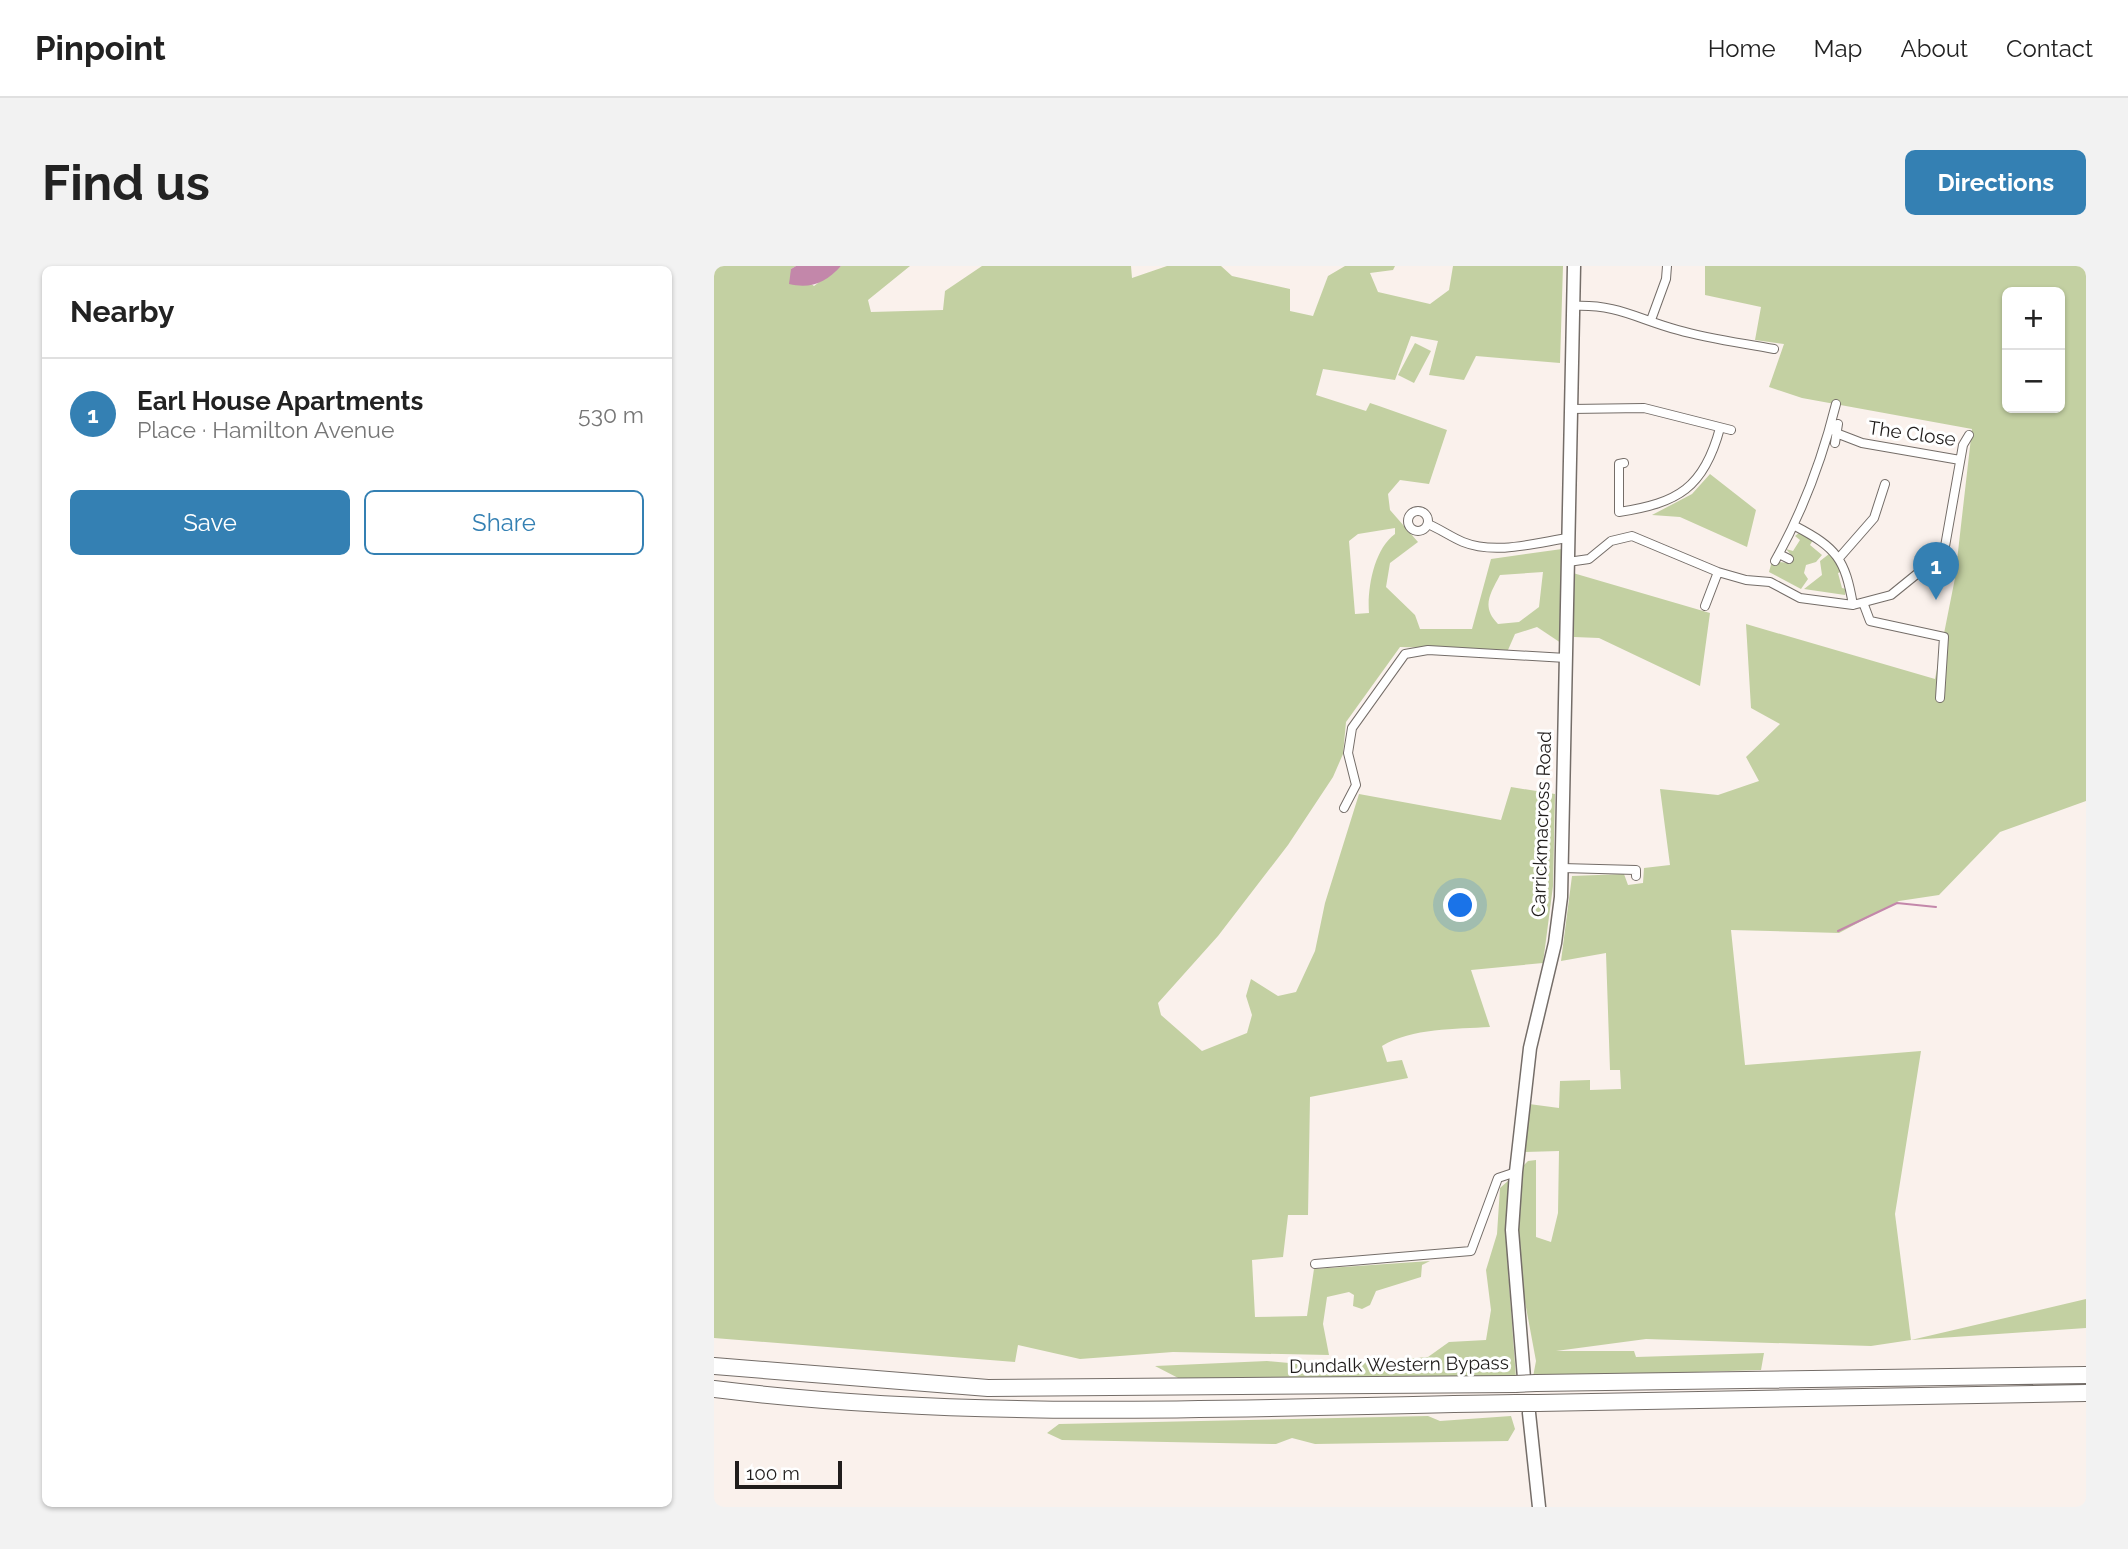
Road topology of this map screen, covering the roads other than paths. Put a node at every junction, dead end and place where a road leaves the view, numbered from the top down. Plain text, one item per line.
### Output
1 (1574, 266) edge
2 (1667, 266) edge
3 (1573, 306) junction
4 (1651, 320) junction
5 (1774, 349) dead end
6 (1571, 408) junction
7 (1838, 409) dead end
8 (1838, 424) dead end
9 (1720, 428) junction
10 (1731, 430) dead end
11 (1836, 433) junction
12 (1969, 435) dead end
13 (1835, 443) dead end
14 (1960, 460) junction
15 (1624, 463) dead end
16 (1885, 484) dead end
17 (1428, 524) dead end
18 (1795, 526) junction
19 (1568, 538) junction
20 (1839, 558) junction
21 (1789, 559) dead end
22 (1568, 562) junction
23 (1718, 572) junction
24 (1853, 605) junction
25 (1864, 605) junction
26 (1705, 606) dead end
27 (1566, 658) junction
28 (1940, 698) dead end
29 (1344, 808) dead end
30 (1562, 868) junction
31 (1636, 876) dead end
32 (1516, 1172) junction
33 (1315, 1264) dead end
34 (714, 1366) edge
35 (2086, 1375) edge
36 (1525, 1382) junction
37 (714, 1389) edge
38 (2086, 1393) edge
39 (1528, 1406) junction
40 (1539, 1507) edge

1 - 3 main road, Carrickmacross Road
2 - 4 street
3 - 4 street
3 - 6 main road, Carrickmacross Road
4 - 5 street
6 - 9 street
6 - 19 main road, Carrickmacross Road
7 - 18 street
8 - 11 street
9 - 10 street
9 - 15 street
11 - 13 street
11 - 14 street, The Close
12 - 14 street, The Close
14 - 25 street
16 - 20 street
17 - 19 street
18 - 20 street
18 - 21 street
19 - 22 main road, Carrickmacross Road
20 - 24 street
22 - 23 street
22 - 27 main road, Carrickmacross Road
23 - 24 street
23 - 26 street
24 - 25 street
25 - 28 street
27 - 29 street
27 - 30 main road, Carrickmacross Road
30 - 31 street
30 - 32 main road, Carrickmacross Road
32 - 33 street
32 - 36 main road, Carrickmacross Road
34 - 36 highway, Dundalk Western Bypass
35 - 36 highway, Dundalk Western Bypass
37 - 39 highway
38 - 39 highway
39 - 40 main road

